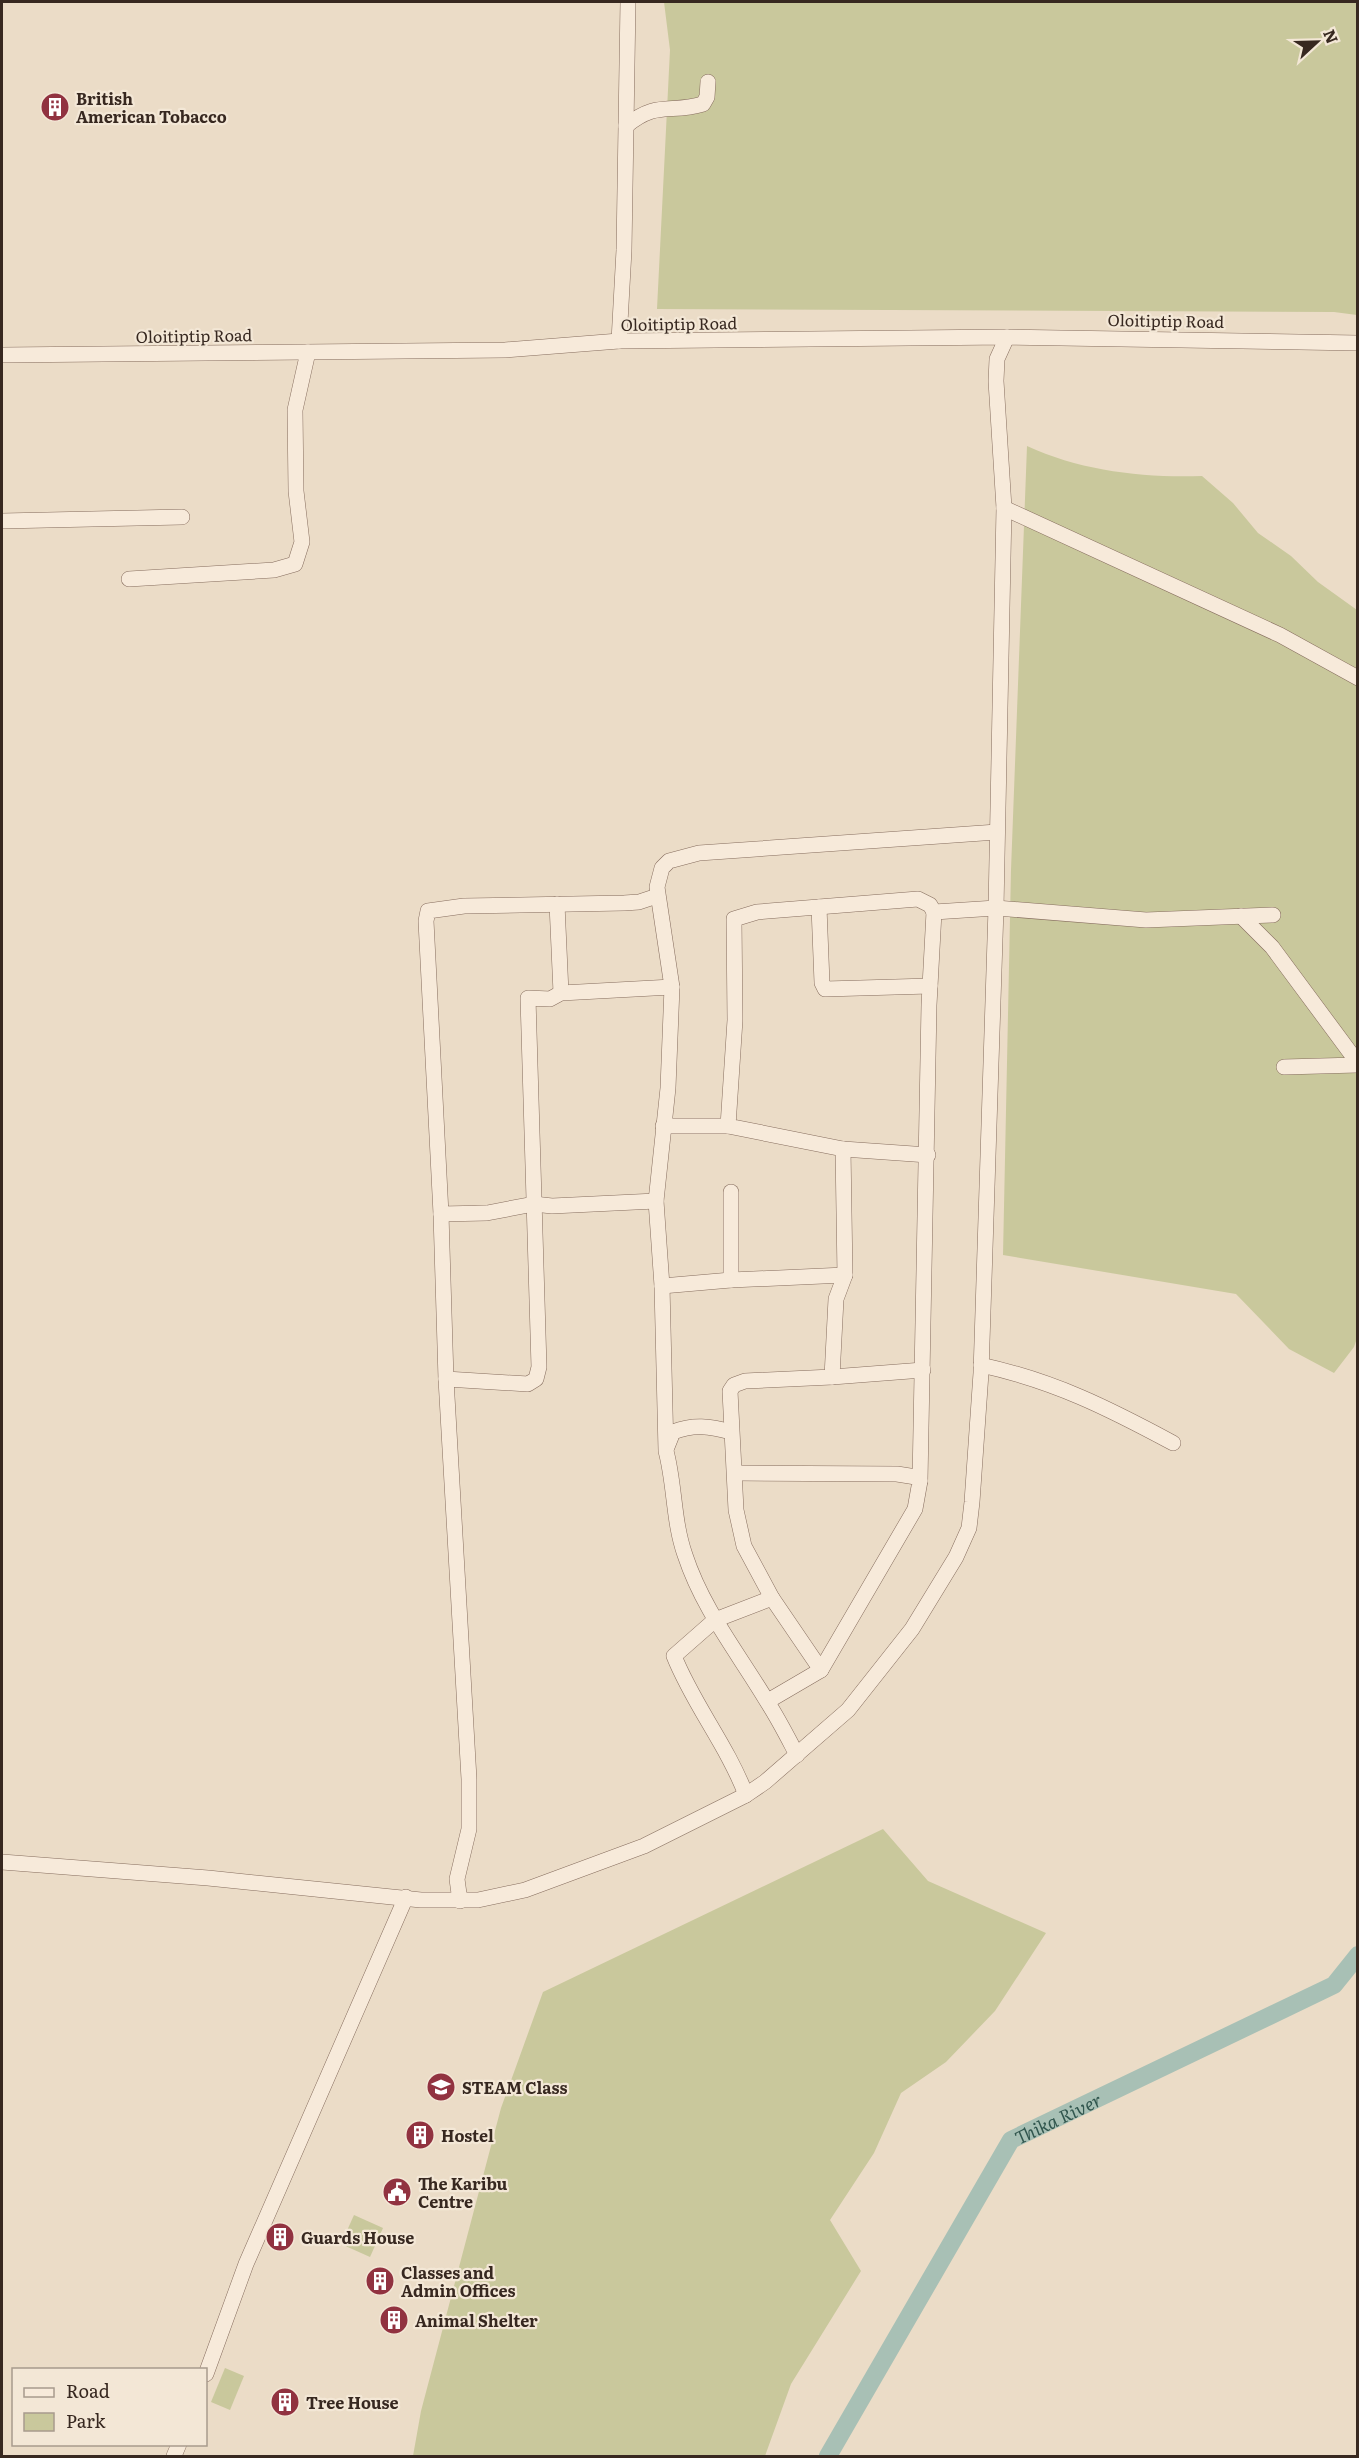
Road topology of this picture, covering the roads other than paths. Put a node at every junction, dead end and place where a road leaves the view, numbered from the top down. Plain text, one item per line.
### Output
1 (628, 2) edge
2 (708, 82) dead end
3 (626, 126) junction
4 (1008, 337) junction
5 (619, 341) junction
6 (1358, 343) edge
7 (308, 352) junction
8 (2, 356) edge
9 (1004, 508) junction
10 (182, 517) dead end
11 (2, 521) edge
12 (129, 579) dead end
13 (1358, 678) edge
14 (997, 832) junction
15 (657, 896) junction
16 (557, 904) junction
17 (819, 907) junction
18 (996, 908) junction
19 (934, 912) junction
20 (1273, 915) dead end
21 (1241, 916) junction
22 (930, 986) junction
23 (672, 987) junction
24 (561, 993) junction
25 (1284, 1067) dead end
26 (663, 1126) junction
27 (728, 1126) junction
28 (843, 1149) junction
29 (928, 1155) junction
30 (731, 1192) dead end
31 (656, 1201) junction
32 (534, 1204) junction
33 (441, 1214) junction
34 (845, 1275) junction
35 (731, 1280) junction
36 (662, 1286) junction
37 (981, 1365) junction
38 (923, 1371) junction
39 (832, 1377) junction
40 (446, 1379) junction
41 (731, 1432) junction
42 (1173, 1443) dead end
43 (666, 1451) junction
44 (735, 1473) junction
45 (920, 1481) junction
46 (772, 1598) junction
47 (715, 1620) junction
48 (821, 1670) junction
49 (768, 1701) junction
50 (797, 1755) junction
51 (746, 1795) junction
52 (2, 1862) edge
53 (406, 1897) junction
54 (460, 1901) junction
55 (207, 2371) edge

1 - 3 street
2 - 3 street
3 - 5 street
4 - 5 street, Oloitiptip Road
4 - 6 street, Oloitiptip Road
4 - 9 street
5 - 7 street, Oloitiptip Road
7 - 8 street, Oloitiptip Road
7 - 12 street
9 - 13 street
9 - 14 street
10 - 11 street
14 - 15 street
14 - 18 street
15 - 16 street
15 - 23 street
16 - 24 street
16 - 33 street
17 - 19 street
17 - 22 street
17 - 27 street
18 - 19 street
18 - 21 street
18 - 37 street
19 - 22 street
20 - 21 street
21 - 25 street
22 - 29 street
23 - 24 street
23 - 26 street
24 - 32 street
26 - 27 street
26 - 31 street
27 - 28 street
28 - 29 street
28 - 34 street
29 - 38 street
30 - 35 street
31 - 32 street
31 - 36 street
32 - 33 street
32 - 40 street
33 - 40 street
34 - 35 street
34 - 39 street
35 - 36 street
36 - 43 street
37 - 42 street
37 - 50 street
38 - 39 street
38 - 45 street
39 - 41 street
40 - 54 street
41 - 43 street
41 - 44 street
43 - 47 street
44 - 45 street
44 - 46 street
45 - 48 street
46 - 47 street
46 - 48 street
47 - 49 street
47 - 51 street
48 - 49 street
49 - 50 street
50 - 51 street
51 - 54 street
52 - 53 street
53 - 54 street
53 - 55 street

